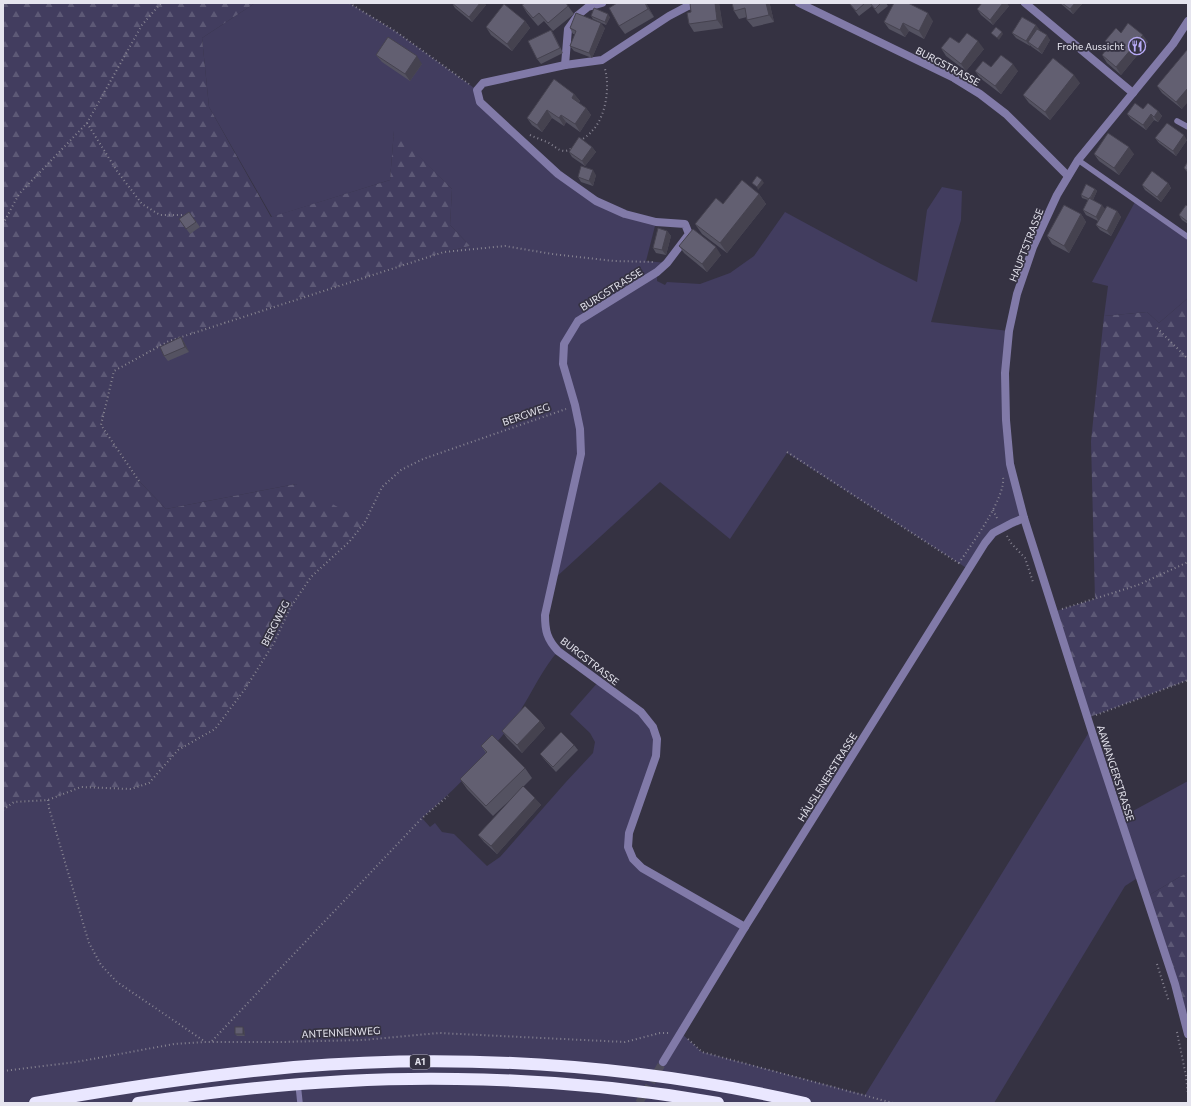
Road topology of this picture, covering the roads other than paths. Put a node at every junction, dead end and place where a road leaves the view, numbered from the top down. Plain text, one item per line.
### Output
1 (602, 3) edge
2 (677, 3) edge
3 (701, 3) edge
4 (799, 3) edge
5 (1025, 3) edge
6 (688, 6) junction
7 (1188, 21) edge
8 (565, 65) junction
9 (1132, 93) junction
10 (1176, 120) dead end
11 (1188, 127) edge
12 (1078, 160) junction
13 (1068, 176) junction
14 (1188, 237) edge
15 (1024, 518) junction
16 (745, 927) junction
17 (1188, 1034) edge
18 (663, 1062) tunnel mouth
19 (298, 1084) junction
20 (35, 1103) edge
21 (138, 1103) edge
22 (300, 1103) edge
23 (718, 1103) edge
24 (805, 1103) edge

1 - 8 street
2 - 6 street
3 - 6 street
4 - 13 street, BURGSTRASSE
5 - 9 street
6 - 8 street
7 - 9 street, HAUPTSTRASSE
8 - 16 street, BURGSTRASSE
9 - 12 street, HAUPTSTRASSE
10 - 11 lane
12 - 13 street, HAUPTSTRASSE
12 - 14 lane
13 - 15 street, HAUPTSTRASSE
15 - 16 street, HÄUSLENERSTRASSE
15 - 17 street, AAWANGERSTRASSE
16 - 18 street, HÄUSLENERSTRASSE
19 - 21 highway, A1
19 - 22 lane
19 - 23 highway, A1
20 - 24 highway, A1

